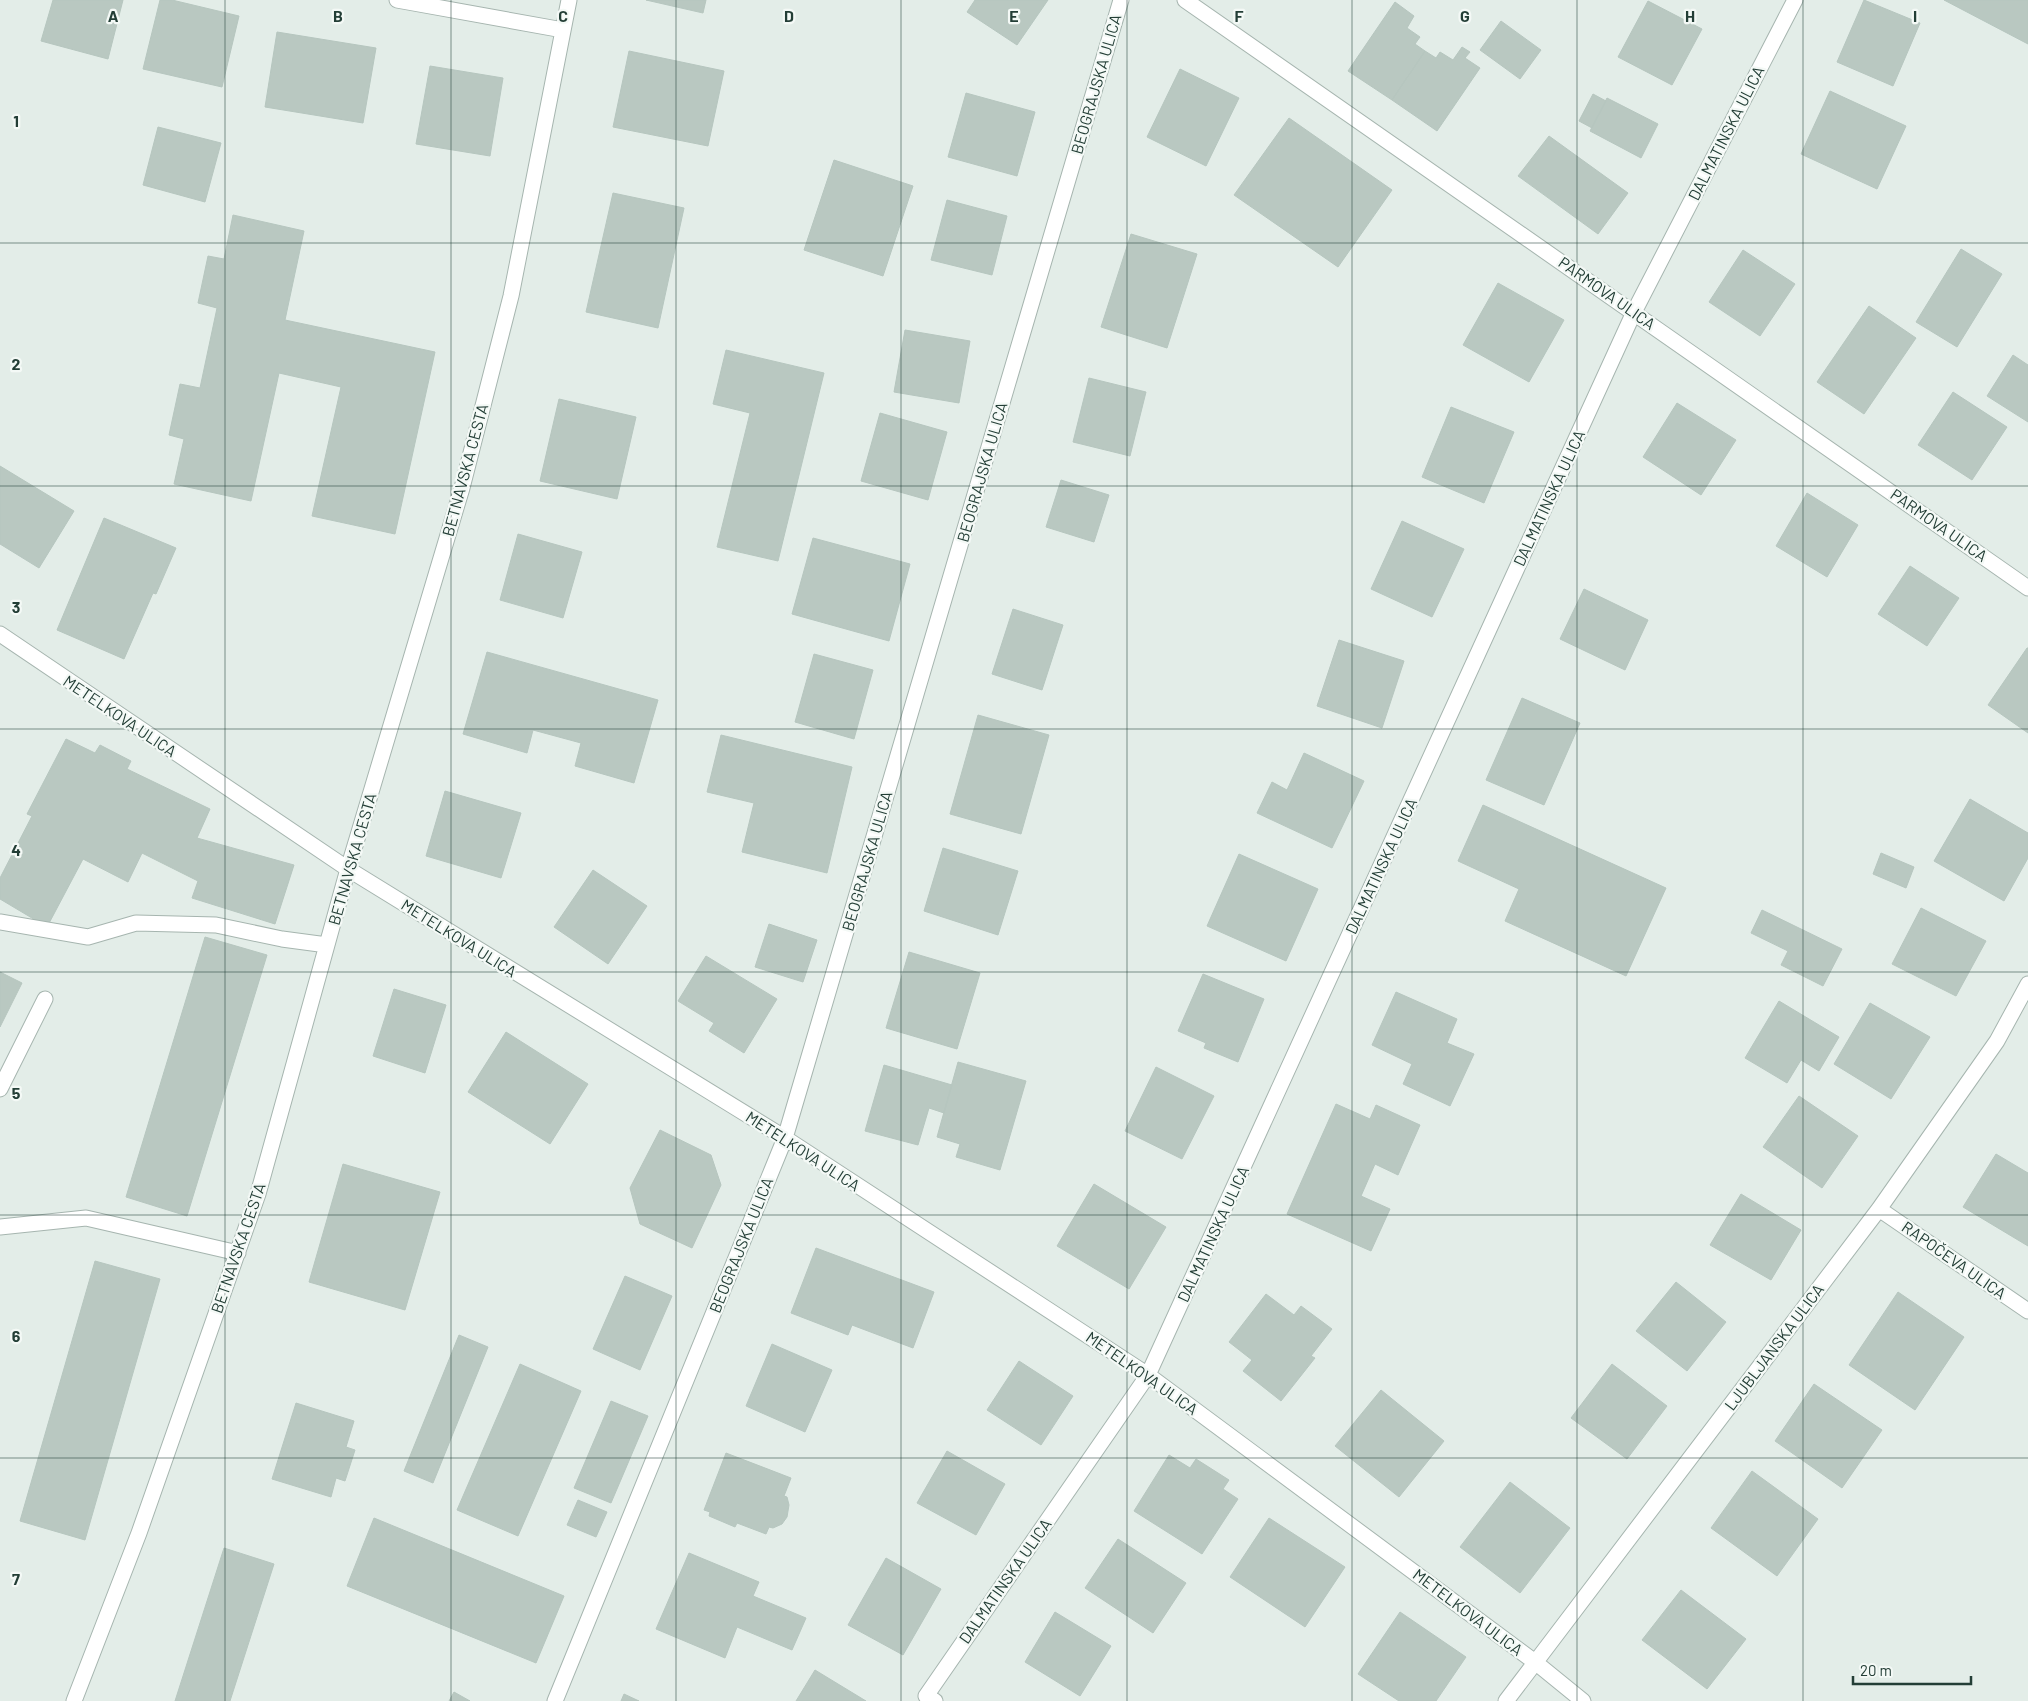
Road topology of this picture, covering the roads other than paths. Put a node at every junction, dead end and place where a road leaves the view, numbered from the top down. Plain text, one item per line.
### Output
1 (396, 0) edge
2 (569, 0) edge
3 (1121, 0) edge
4 (1185, 0) edge
5 (1795, 0) edge
6 (563, 30) junction
7 (1634, 312) junction
8 (2028, 588) edge
9 (0, 634) edge
10 (348, 869) junction
11 (0, 922) edge
12 (327, 946) junction
13 (2028, 984) edge
14 (45, 999) dead end
15 (0, 1089) edge
16 (784, 1138) junction
17 (1879, 1208) junction
18 (0, 1227) edge
19 (238, 1253) junction
20 (2028, 1311) edge
21 (1148, 1375) junction
22 (1535, 1662) junction
23 (74, 1701) edge
24 (555, 1701) edge
25 (934, 1701) edge
26 (1506, 1701) edge
27 (1583, 1701) edge

1 - 6 street
2 - 6 street, BETNAVSKA CESTA
3 - 16 street, BEOGRAJSKA ULICA
4 - 7 street, PARMOVA ULICA
5 - 7 street, DALMATINSKA ULICA
6 - 10 street, BETNAVSKA CESTA
7 - 8 street, PARMOVA ULICA
7 - 21 street, DALMATINSKA ULICA
9 - 10 street, METELKOVA ULICA
10 - 12 street, BETNAVSKA CESTA
10 - 16 street, METELKOVA ULICA
11 - 12 street
12 - 19 street, BETNAVSKA CESTA
13 - 17 street, LJUBLJANSKA ULICA
14 - 15 street
16 - 21 street, METELKOVA ULICA
16 - 24 street, BEOGRAJSKA ULICA
17 - 20 street, RAPOČEVA ULICA
17 - 22 street, LJUBLJANSKA ULICA
18 - 19 street
19 - 23 street, BETNAVSKA CESTA
21 - 22 street, METELKOVA ULICA
21 - 25 street, DALMATINSKA ULICA
22 - 26 street, LJUBLJANSKA ULICA
22 - 27 street, METELKOVA ULICA

